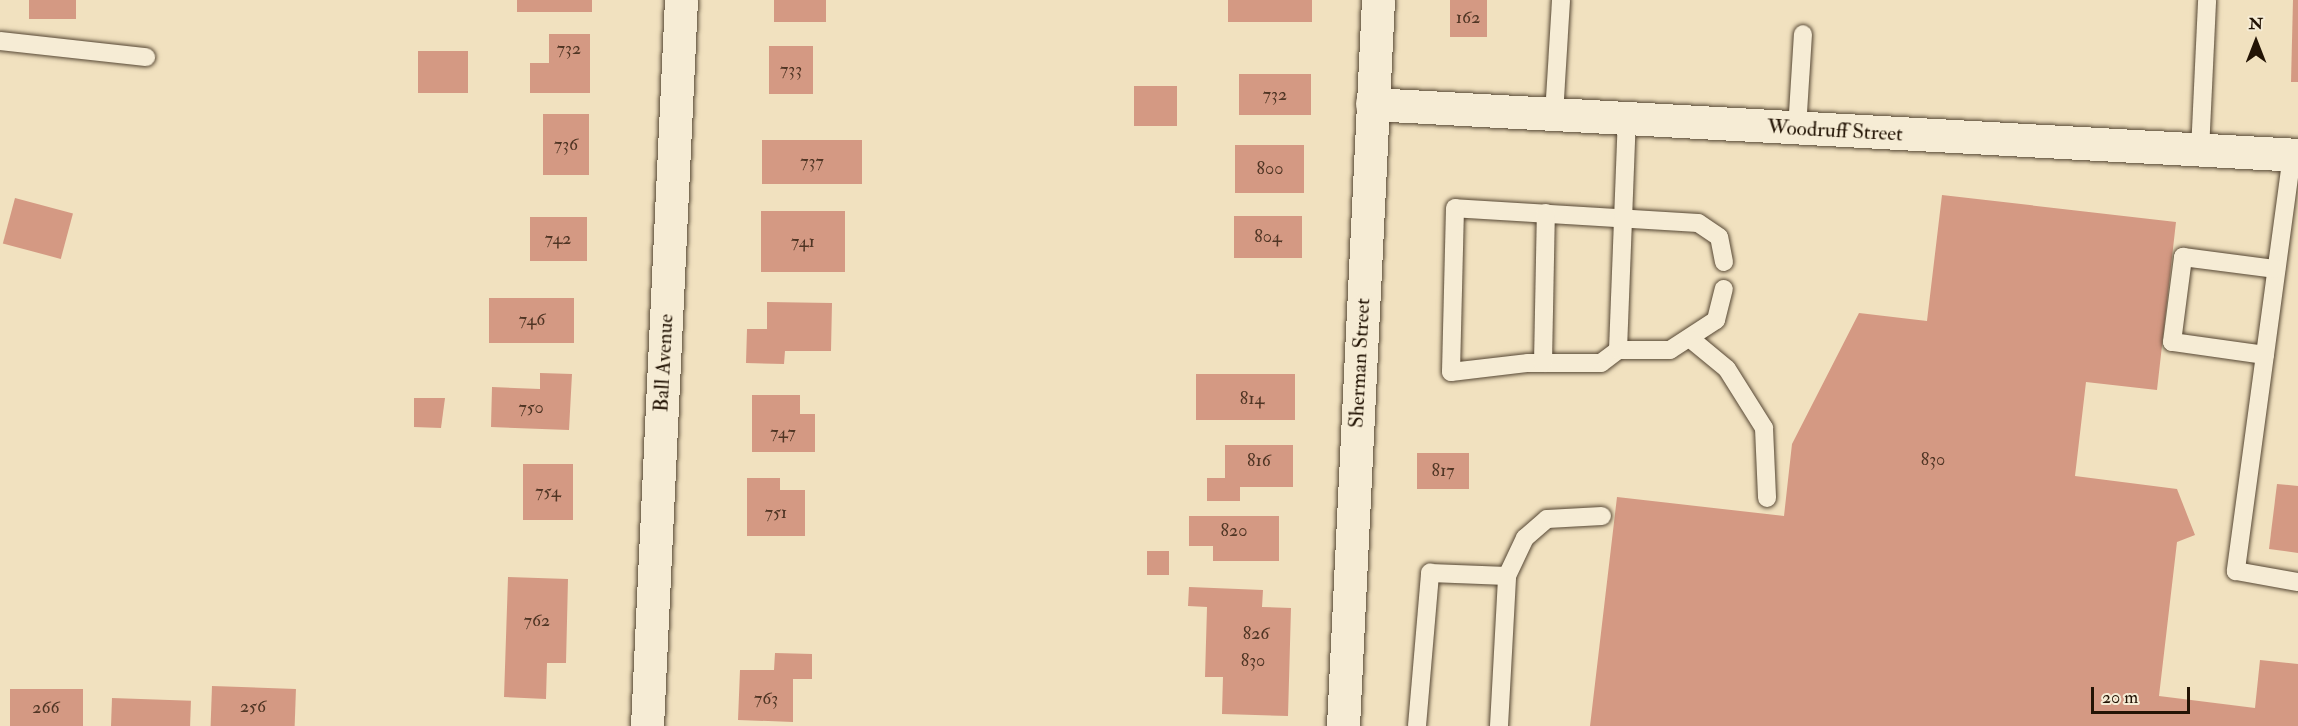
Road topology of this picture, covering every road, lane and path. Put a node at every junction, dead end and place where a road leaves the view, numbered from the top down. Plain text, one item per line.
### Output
1 (681, 0) edge
2 (1378, 0) edge
3 (1561, 0) edge
4 (2207, 0) edge
5 (1803, 34) dead end
6 (0, 41) edge
7 (146, 57) dead end
8 (1372, 104) junction
9 (1554, 115) junction
10 (1627, 119) junction
11 (1797, 129) junction
12 (2200, 151) junction
13 (2295, 155) edge
14 (1546, 213) junction
15 (1623, 217) junction
16 (1724, 262) dead end
17 (2276, 269) junction
18 (1724, 289) dead end
19 (1692, 340) junction
20 (1618, 350) junction
21 (2265, 355) junction
22 (1543, 363) junction
23 (1767, 498) dead end
24 (1602, 516) dead end
25 (1507, 576) junction
26 (2298, 582) edge
27 (647, 726) edge
28 (1343, 726) edge
29 (1417, 726) edge
30 (1499, 726) edge

1 - 27 street, Ball Avenue
2 - 8 street, Sherman Street
3 - 9 lane
4 - 12 lane
5 - 11 lane
6 - 7 lane
8 - 9 street, Woodruff Street
8 - 28 street, Sherman Street
9 - 10 street, Woodruff Street
10 - 11 street, Woodruff Street
10 - 15 lane
11 - 12 street, Woodruff Street
12 - 13 street, Woodruff Street
13 - 17 lane
14 - 15 lane
14 - 22 lane
14 - 22 lane
15 - 16 lane
15 - 20 lane
17 - 21 lane
17 - 21 lane
18 - 19 lane
19 - 20 lane
19 - 23 lane
20 - 22 lane
21 - 26 lane
24 - 25 lane
25 - 29 lane
25 - 30 lane

